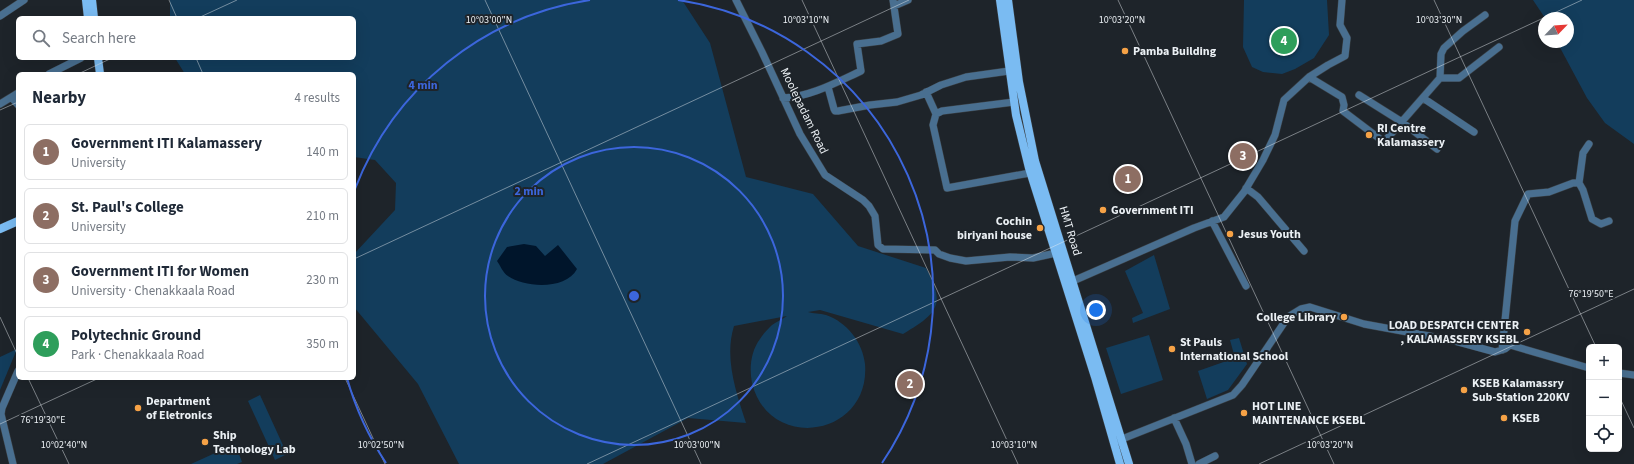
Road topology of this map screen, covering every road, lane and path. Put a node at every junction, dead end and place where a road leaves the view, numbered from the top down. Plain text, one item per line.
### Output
1 (24, 0) edge
2 (86, 0) edge
3 (92, 0) edge
4 (736, 0) edge
5 (908, 0) edge
6 (1000, 0) edge
7 (1008, 0) edge
8 (1342, 0) edge
9 (893, 3) edge
10 (1484, 15) dead end
11 (0, 16) edge
12 (88, 16) edge
13 (94, 16) edge
14 (1499, 47) dead end
15 (77, 60) edge
16 (93, 60) edge
17 (98, 60) edge
18 (1009, 71) junction
19 (53, 72) edge
20 (95, 72) edge
21 (100, 72) edge
22 (1308, 78) junction
23 (1440, 78) junction
24 (828, 87) junction
25 (926, 92) junction
26 (1360, 95) dead end
27 (15, 96) edge
28 (783, 98) junction
29 (1423, 98) junction
30 (1014, 102) junction
31 (0, 104) edge
32 (936, 114) junction
33 (1402, 122) junction
34 (1474, 132) dead end
35 (1589, 144) dead end
36 (1437, 149) dead end
37 (1030, 173) junction
38 (1579, 183) junction
39 (1246, 188) junction
40 (1047, 212) junction
41 (1212, 221) junction
42 (1609, 221) dead end
43 (16, 222) edge
44 (0, 229) edge
45 (1304, 251) dead end
46 (1056, 253) junction
47 (1073, 281) junction
48 (1246, 286) dead end
49 (1080, 303) junction
50 (1071, 304) junction
51 (1502, 350) junction
52 (1586, 367) edge
53 (1622, 373) edge
54 (1634, 375) edge
55 (16, 376) edge
56 (1174, 418) junction
57 (1118, 441) junction
58 (1215, 456) dead end
59 (13, 464) edge
60 (1120, 464) edge
61 (1129, 464) edge
62 (1192, 464) edge
63 (1200, 464) edge

1 - 11 street
2 - 12 main road
3 - 13 main road
4 - 28 street, Moolepadam Road
5 - 9 street
6 - 18 main road, HMT Road
7 - 40 main road, HMT Road
8 - 22 street
9 - 24 street
10 - 23 street
14 - 23 street
15 - 19 street
16 - 20 main road
17 - 21 main road
18 - 25 street
18 - 30 main road, HMT Road
22 - 33 street
22 - 39 street
23 - 29 street
24 - 25 street
24 - 28 street
25 - 32 street
26 - 33 street
27 - 31 street
28 - 46 street, Moolepadam Road
29 - 33 street
29 - 34 street
30 - 32 street
30 - 37 main road, HMT Road
32 - 37 street
33 - 36 street
35 - 38 street
37 - 40 main road, HMT Road
38 - 42 street
38 - 51 street
39 - 41 street
39 - 45 street
40 - 46 main road, HMT Road
40 - 47 main road, HMT Road
41 - 47 street
41 - 48 street
43 - 44 main road
46 - 50 main road, HMT Road
47 - 49 main road, HMT Road
49 - 50 main road
49 - 57 main road, HMT Road
50 - 57 main road, HMT Road
51 - 52 street
51 - 56 street
53 - 54 street
55 - 59 street
56 - 57 street
56 - 62 street
57 - 60 main road, HMT Road
57 - 61 main road, HMT Road
58 - 63 street

